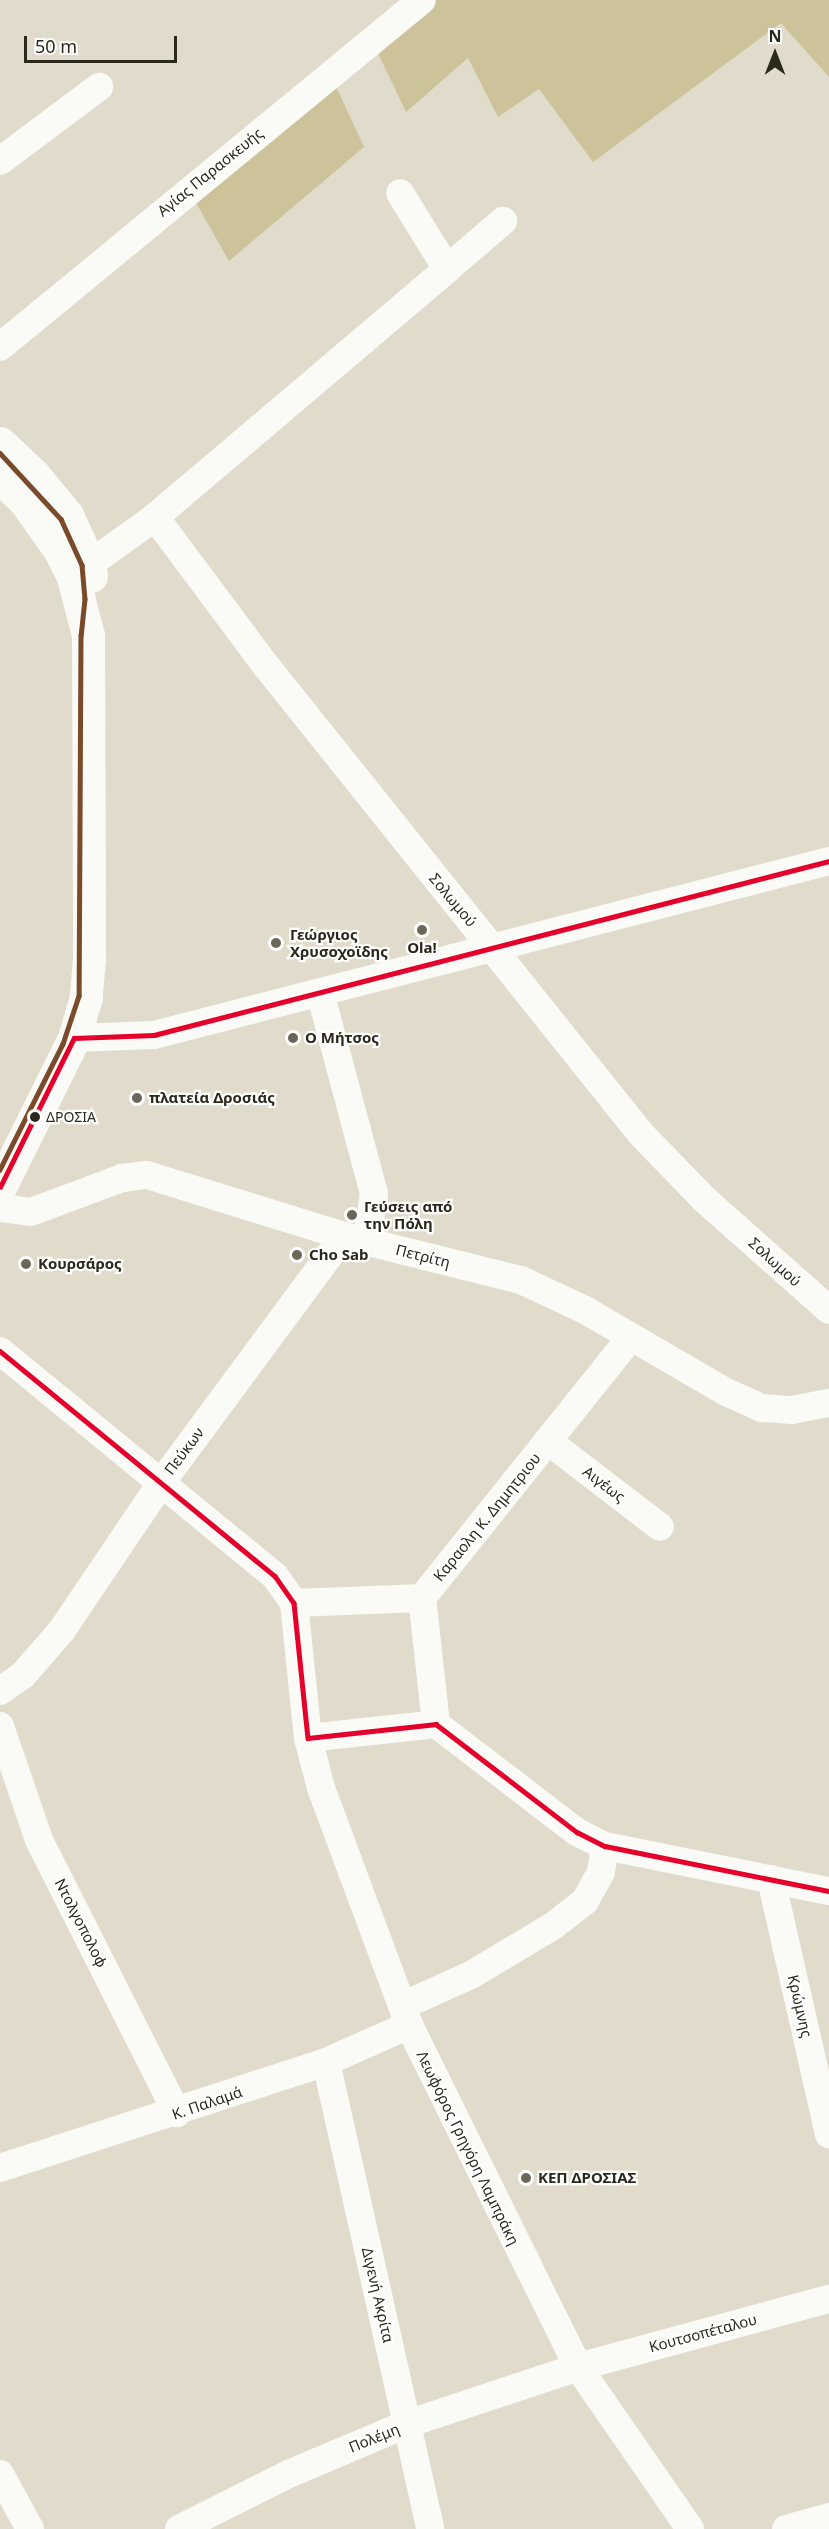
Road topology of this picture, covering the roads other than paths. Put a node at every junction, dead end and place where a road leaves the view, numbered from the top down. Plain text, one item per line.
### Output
1 (422, 0) edge
2 (99, 87) dead end
3 (0, 161) edge
4 (400, 193) dead end
5 (504, 221) dead end
6 (447, 269) junction
7 (0, 347) edge
8 (0, 443) edge
9 (0, 477) edge
10 (155, 517) junction
11 (81, 570) junction
12 (829, 861) edge
13 (493, 948) junction
14 (320, 992) junction
15 (69, 1048) junction
16 (0, 1187) edge
17 (0, 1208) edge
18 (355, 1239) junction
19 (829, 1310) edge
20 (630, 1338) junction
21 (0, 1352) edge
22 (829, 1403) edge
23 (548, 1441) junction
24 (161, 1483) junction
25 (660, 1527) dead end
26 (422, 1598) junction
27 (294, 1603) junction
28 (0, 1691) edge
29 (436, 1724) junction
30 (0, 1726) edge
31 (308, 1738) junction
32 (605, 1846) junction
33 (771, 1879) junction
34 (829, 1891) edge
35 (405, 2016) junction
36 (326, 2062) junction
37 (177, 2113) junction
38 (829, 2134) edge
39 (0, 2168) edge
40 (829, 2299) edge
41 (578, 2367) junction
42 (407, 2424) junction
43 (0, 2474) edge
44 (829, 2517) edge
45 (30, 2529) edge
46 (179, 2529) edge
47 (430, 2529) edge
48 (690, 2529) edge
49 (786, 2529) edge

1 - 7 street, Αγίας Παρασκευής
2 - 3 street
4 - 6 street
5 - 6 street
6 - 10 street
8 - 11 main road
9 - 11 main road
10 - 11 street
10 - 13 street, Σολωμού
11 - 15 main road
12 - 13 street
13 - 14 street
13 - 19 street, Σολωμού
14 - 15 street
14 - 18 street
15 - 16 main road
17 - 18 street, Πετρίτη
18 - 20 street, Πετρίτη
18 - 24 street, Πεύκων
20 - 22 street, Πετρίτη
20 - 23 street, Καραολη Κ. Δημητριου
21 - 24 street
23 - 25 street, Αιγέως
23 - 26 street, Καραολη Κ. Δημητριου
24 - 27 street
24 - 28 street, Πεύκων
26 - 27 street
26 - 29 street
27 - 31 street, Λεωφόρος Γρηγόρη Λαμπράκη
29 - 31 street
29 - 32 street
30 - 37 street, Ντολγοπολοφ
31 - 35 street, Λεωφόρος Γρηγόρη Λαμπράκη
32 - 33 street
32 - 35 street, Κ. Παλαμά
33 - 34 street
33 - 38 street, Κρώμνης
35 - 36 street, Κ. Παλαμά
35 - 41 street, Λεωφόρος Γρηγόρη Λαμπράκη
36 - 37 street, Κ. Παλαμά
36 - 42 street, Διγενή Ακρίτα
37 - 39 street, Κ. Παλαμά
40 - 41 street, Κουτσοπέταλου
41 - 42 street, Πολέμη
41 - 48 street, Λεωφόρος Γρηγόρη Λαμπράκη
42 - 46 street, Πολέμη
42 - 47 street, Διγενή Ακρίτα
43 - 45 street
44 - 49 street

